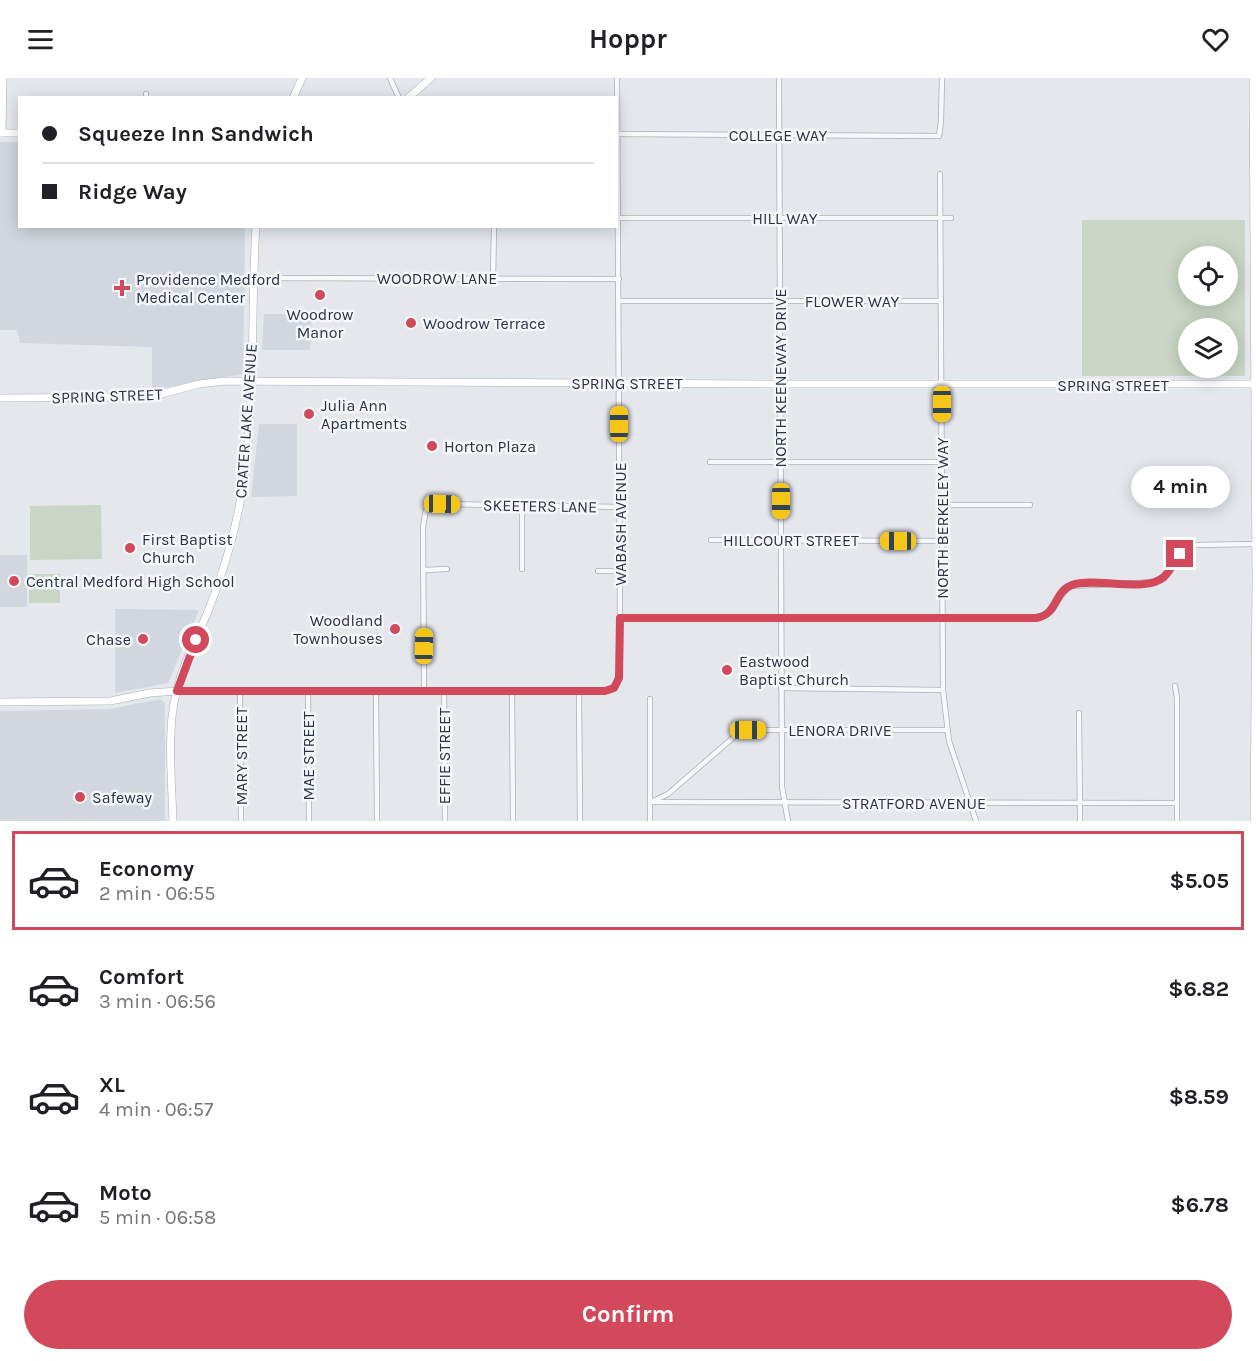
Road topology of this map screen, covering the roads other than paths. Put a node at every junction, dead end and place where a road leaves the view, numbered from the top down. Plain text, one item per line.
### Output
1 (3, 78) edge
2 (302, 78) edge
3 (390, 78) edge
4 (431, 78) edge
5 (617, 78) edge
6 (779, 78) edge
7 (942, 78) edge
8 (1253, 78) edge
9 (294, 96) edge
10 (398, 96) edge
11 (410, 96) edge
12 (617, 96) edge
13 (1, 133) edge
14 (18, 133) edge
15 (618, 134) edge
16 (778, 135) junction
17 (940, 174) dead end
18 (1255, 182) edge
19 (618, 218) joint
20 (779, 218) junction
21 (941, 218) junction
22 (951, 218) dead end
23 (256, 228) edge
24 (494, 228) edge
25 (1255, 250) edge
26 (255, 278) junction
27 (493, 279) junction
28 (619, 279) junction
29 (619, 301) junction
30 (780, 301) junction
31 (941, 301) junction
32 (1255, 311) edge
33 (250, 381) junction
34 (619, 383) junction
35 (780, 384) junction
36 (1255, 384) edge
37 (941, 385) junction
38 (0, 398) edge
39 (710, 462) dead end
40 (781, 462) junction
41 (942, 462) junction
42 (942, 505) junction
43 (1030, 505) dead end
44 (522, 506) junction
45 (620, 507) junction
46 (711, 540) dead end
47 (781, 540) junction
48 (942, 541) junction
49 (1256, 544) edge
50 (447, 569) dead end
51 (522, 569) dead end
52 (424, 570) junction
53 (598, 571) dead end
54 (619, 571) junction
55 (1256, 580) edge
56 (620, 618) junction
57 (781, 618) junction
58 (943, 618) junction
59 (1175, 686) dead end
60 (782, 688) junction
61 (943, 690) junction
62 (177, 691) junction
63 (240, 691) junction
64 (376, 691) junction
65 (424, 691) junction
66 (444, 691) junction
67 (308, 692) junction
68 (512, 692) junction
69 (579, 692) junction
70 (1255, 696) edge
71 (650, 699) dead end
72 (0, 702) edge
73 (1080, 713) dead end
74 (782, 730) junction
75 (946, 730) junction
76 (1255, 778) edge
77 (650, 802) junction
78 (970, 802) junction
79 (784, 803) junction
80 (1081, 803) junction
81 (1177, 803) junction
82 (173, 821) edge
83 (241, 821) edge
84 (309, 821) edge
85 (377, 821) edge
86 (445, 821) edge
87 (513, 821) edge
88 (580, 821) edge
89 (650, 821) edge
90 (788, 821) edge
91 (976, 821) edge
92 (1080, 821) edge
93 (1177, 821) edge
94 (1254, 821) edge

1 - 13 street
2 - 9 street
3 - 10 street
4 - 11 street
5 - 12 street, WABASH AVENUE
6 - 16 street, NORTH KEENEWAY DRIVE
7 - 16 street, COLLEGE WAY
8 - 18 street
13 - 14 street
15 - 16 street, COLLEGE WAY
16 - 20 street, NORTH KEENEWAY DRIVE
17 - 21 street, NORTH BERKELEY WAY
18 - 25 street
19 - 20 street, HILL WAY
19 - 28 street, WABASH AVENUE
20 - 21 street, HILL WAY
20 - 30 street, NORTH KEENEWAY DRIVE
21 - 22 street, HILL WAY
21 - 31 street, NORTH BERKELEY WAY
23 - 26 street, CRATER LAKE AVENUE
24 - 27 street
25 - 32 street
26 - 27 street, WOODROW LANE
26 - 33 street, CRATER LAKE AVENUE
27 - 28 street, WOODROW LANE
28 - 29 street, WABASH AVENUE
29 - 30 street, FLOWER WAY
29 - 34 street, WABASH AVENUE
30 - 31 street, FLOWER WAY
30 - 35 street, NORTH KEENEWAY DRIVE
31 - 37 street, NORTH BERKELEY WAY
32 - 36 street
33 - 34 street, SPRING STREET
33 - 38 street, SPRING STREET
33 - 62 street, CRATER LAKE AVENUE
34 - 35 street, SPRING STREET
34 - 45 street, WABASH AVENUE
35 - 37 street, SPRING STREET
35 - 40 street, NORTH KEENEWAY DRIVE
36 - 37 street, SPRING STREET
36 - 49 street
37 - 41 street, NORTH BERKELEY WAY
39 - 40 street
40 - 41 street
40 - 47 street, NORTH KEENEWAY DRIVE
41 - 42 street, NORTH BERKELEY WAY
42 - 43 street
42 - 48 street, NORTH BERKELEY WAY
44 - 45 street, SKEETERS LANE
44 - 51 street
44 - 52 street, SKEETERS LANE
45 - 54 street, WABASH AVENUE
46 - 47 street, HILLCOURT STREET
47 - 48 street, HILLCOURT STREET
47 - 57 street, NORTH KEENEWAY DRIVE
48 - 58 street, NORTH BERKELEY WAY
49 - 55 street
49 - 58 street
50 - 52 street
52 - 65 street
53 - 54 street
54 - 56 street, WABASH AVENUE
55 - 70 street
56 - 57 street
56 - 69 street, WABASH AVENUE
57 - 58 street
57 - 60 street, NORTH KEENEWAY DRIVE
58 - 61 street, NORTH BERKELEY WAY
59 - 81 street
60 - 61 street
60 - 74 street, NORTH KEENEWAY DRIVE
61 - 75 street, NORTH BERKELEY WAY
62 - 63 street
62 - 72 street
62 - 82 street, CRATER LAKE AVENUE
63 - 67 street
63 - 83 street, MARY STREET
64 - 65 street
64 - 67 street
64 - 85 street
65 - 66 street
66 - 68 street
66 - 86 street, EFFIE STREET
67 - 84 street, MAE STREET
68 - 69 street
68 - 87 street
69 - 88 street
70 - 76 street
71 - 77 street
73 - 80 street
74 - 75 street, LENORA DRIVE
74 - 77 street, LENORA DRIVE
74 - 79 street, NORTH KEENEWAY DRIVE
75 - 78 street, NORTH BERKELEY WAY
76 - 94 street
77 - 79 street, STRATFORD AVENUE
77 - 89 street
78 - 79 street, STRATFORD AVENUE
78 - 80 street, STRATFORD AVENUE
78 - 91 street, NORTH BERKELEY WAY
79 - 90 street, NORTH KEENEWAY DRIVE
80 - 81 street, STRATFORD AVENUE
80 - 92 street
81 - 93 street

